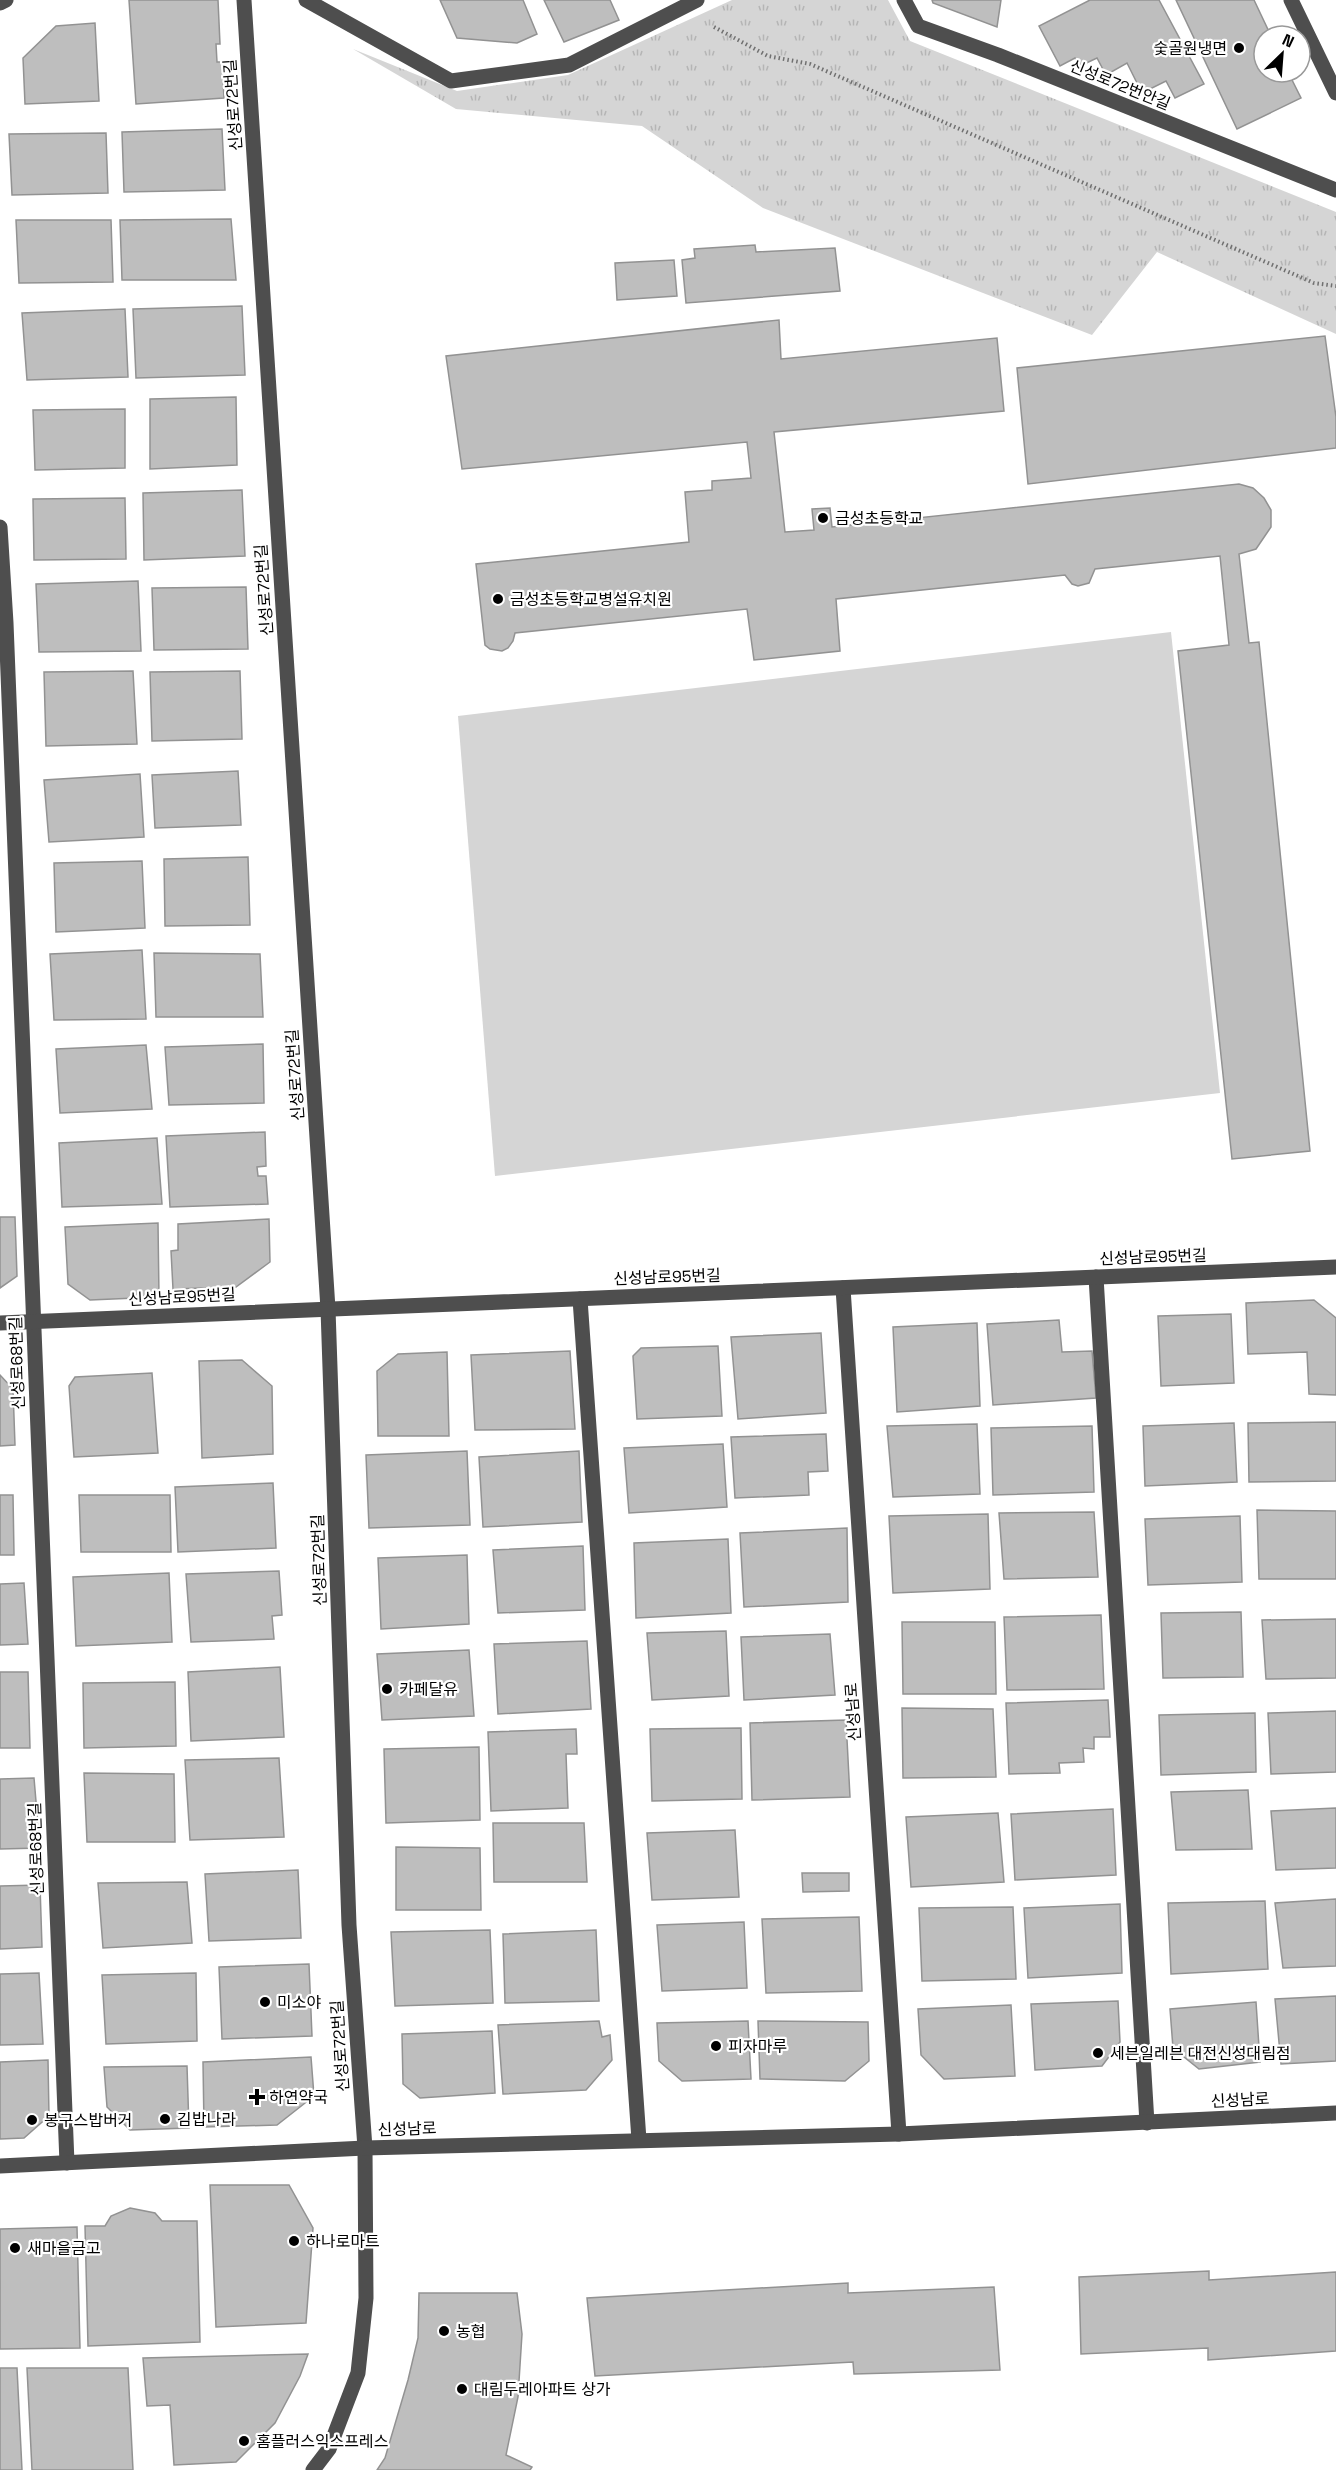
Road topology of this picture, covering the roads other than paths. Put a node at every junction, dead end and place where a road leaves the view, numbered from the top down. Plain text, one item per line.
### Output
1 (6, 0) edge
2 (244, 0) edge
3 (306, 0) edge
4 (904, 0) edge
5 (1291, 0) edge
6 (0, 3) edge
7 (691, 3) edge
8 (1336, 93) edge
9 (1336, 190) edge
10 (0, 526) edge
11 (3, 623) edge
12 (1336, 1267) edge
13 (1096, 1277) junction
14 (843, 1288) junction
15 (580, 1299) junction
16 (328, 1309) junction
17 (33, 1322) junction
18 (0, 1323) edge
19 (1336, 2113) edge
20 (1147, 2122) junction
21 (899, 2134) junction
22 (639, 2140) junction
23 (365, 2148) junction
24 (67, 2163) junction
25 (0, 2166) edge
26 (313, 2470) edge

1 - 6 street
2 - 16 street, 신성로72번길
3 - 7 street
4 - 9 street, 신성로72번안길
5 - 8 street
10 - 11 street, 신성로68번길
11 - 17 street, 신성로68번길
12 - 13 street, 신성남로95번길
13 - 14 street, 신성남로95번길
13 - 20 street
14 - 15 street, 신성남로95번길
14 - 21 street, 신성남로
15 - 16 street, 신성남로95번길
15 - 22 street
16 - 17 street, 신성남로95번길
16 - 23 street, 신성로72번길
17 - 18 street, 신성남로95번길
17 - 24 street, 신성로68번길
19 - 20 street, 신성남로
20 - 21 street, 신성남로
21 - 22 street, 신성남로
22 - 23 street, 신성남로
23 - 24 street
23 - 26 street, 신성남로
24 - 25 street

